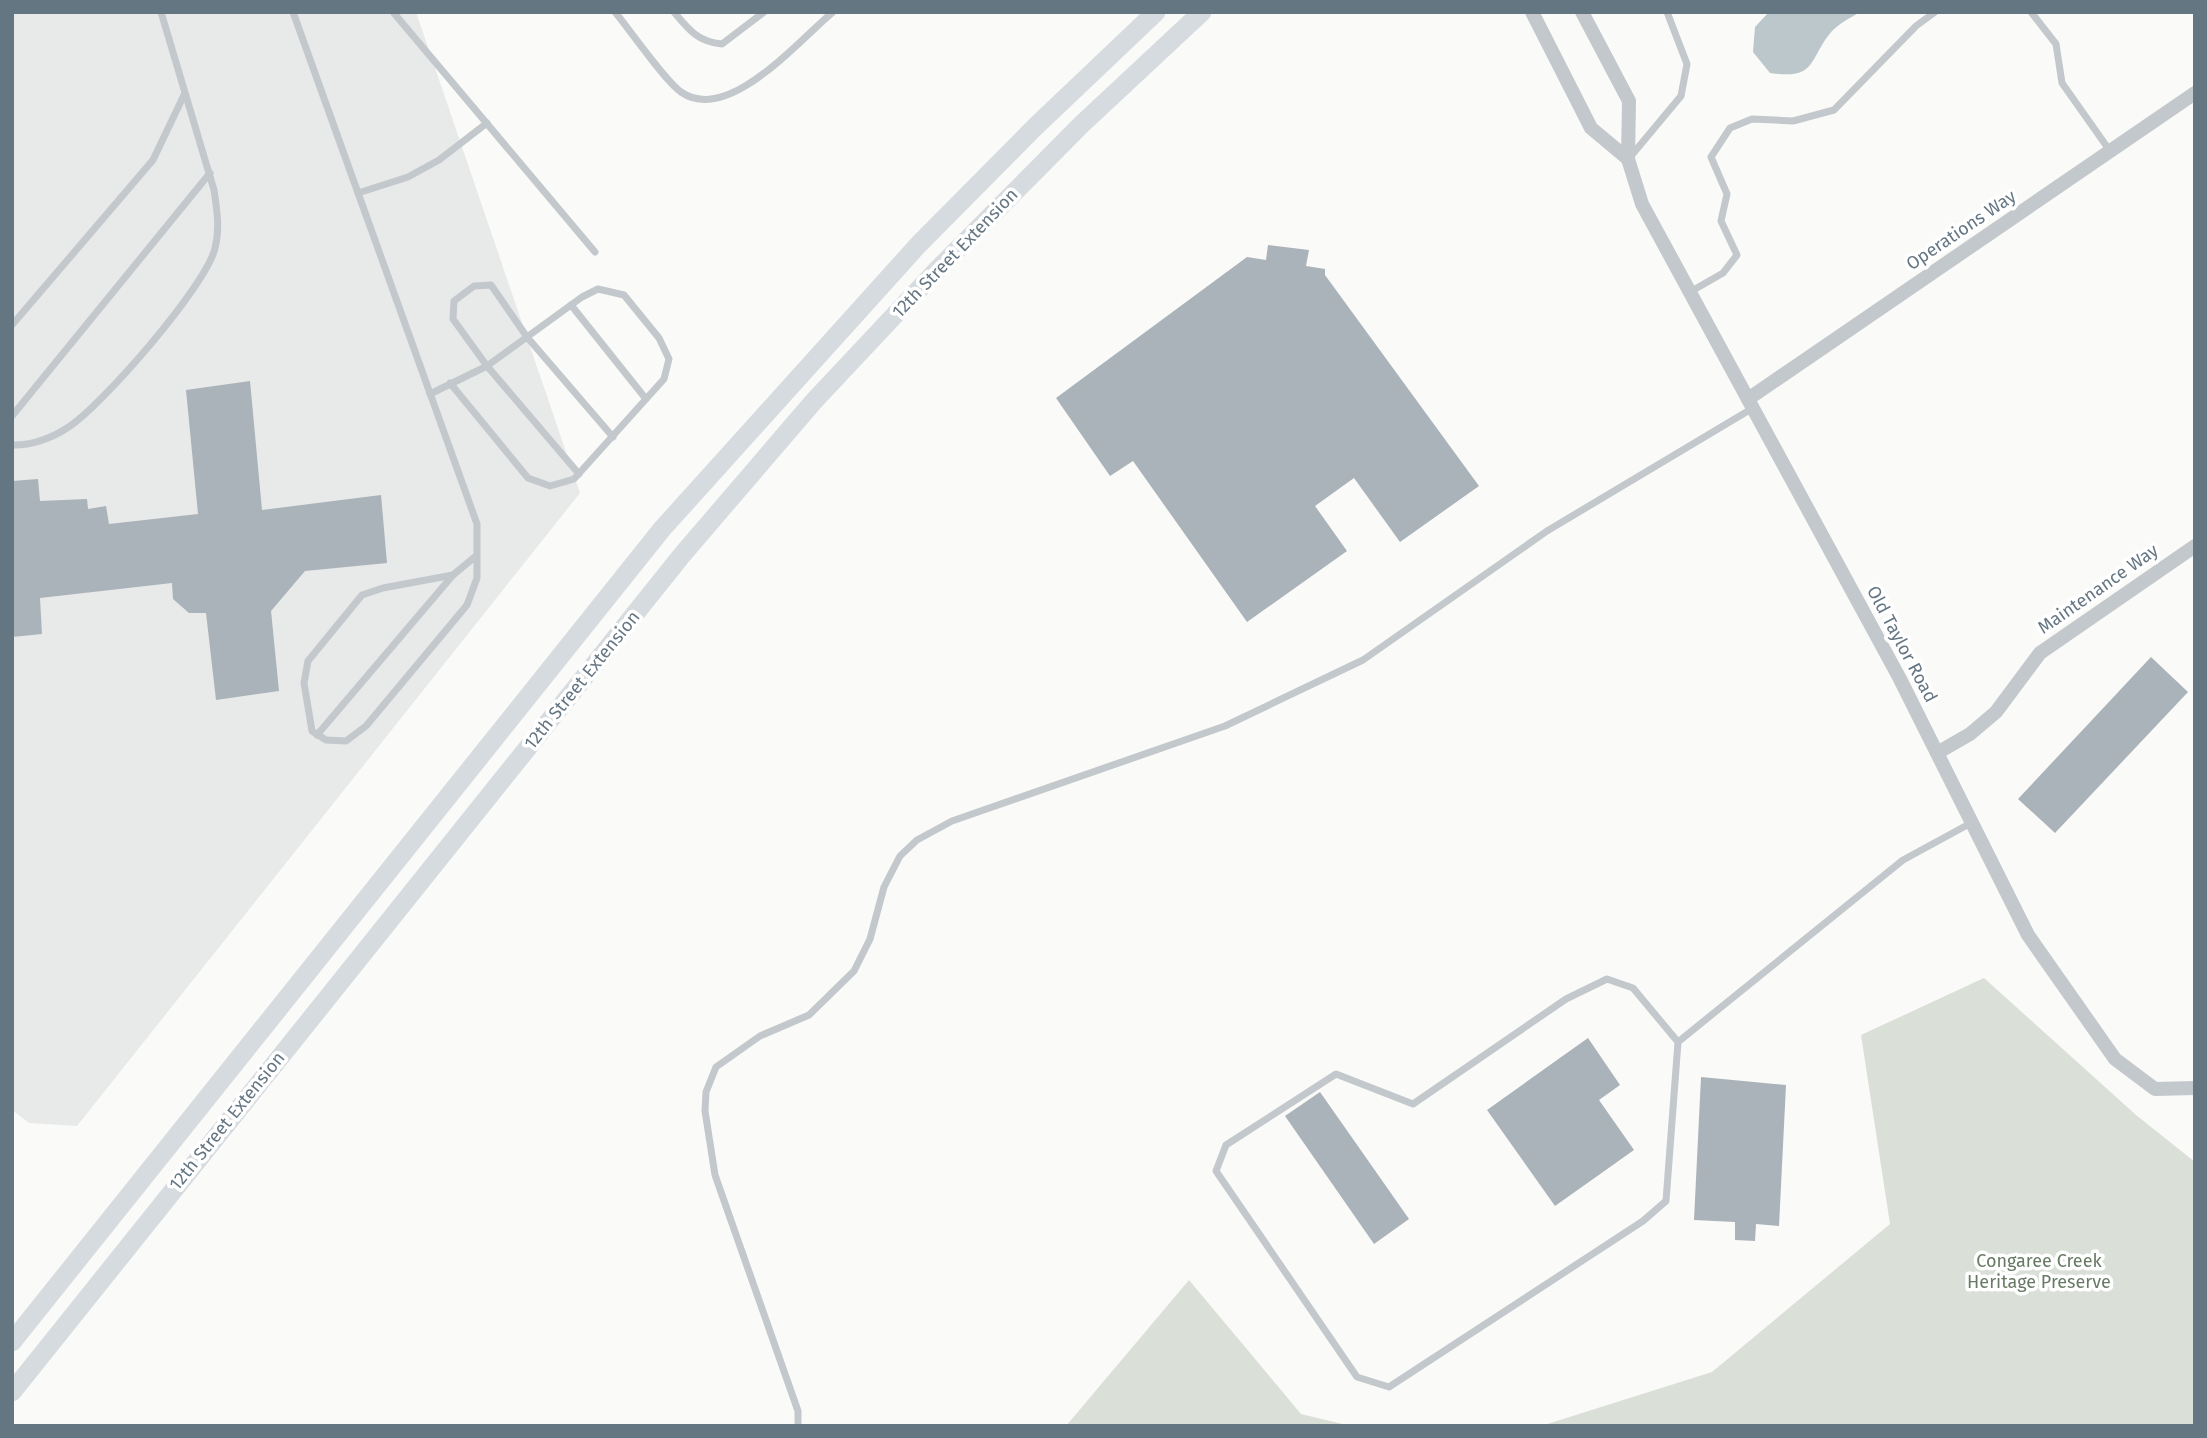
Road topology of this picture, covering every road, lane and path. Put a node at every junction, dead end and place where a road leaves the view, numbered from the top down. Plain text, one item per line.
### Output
1 (161, 12) edge
2 (293, 12) edge
3 (393, 12) edge
4 (615, 12) edge
5 (674, 12) edge
6 (764, 12) edge
7 (833, 12) edge
8 (1156, 12) edge
9 (1202, 12) edge
10 (1532, 12) edge
11 (1583, 12) edge
12 (1667, 12) edge
13 (1935, 12) edge
14 (2031, 12) edge
15 (2195, 93) edge
16 (184, 95) junction
17 (487, 123) junction
18 (2110, 151) junction
19 (1628, 159) junction
20 (210, 173) junction
21 (358, 193) junction
22 (595, 252) dead end
23 (1690, 292) junction
24 (571, 305) junction
25 (12, 325) edge
26 (527, 337) junction
27 (487, 366) junction
28 (450, 383) junction
29 (430, 394) junction
30 (646, 399) junction
31 (1750, 404) junction
32 (12, 416) edge
33 (613, 437) junction
34 (12, 444) edge
35 (579, 474) junction
36 (2195, 546) edge
37 (476, 556) junction
38 (453, 575) junction
39 (317, 735) junction
40 (1937, 753) junction
41 (1972, 822) junction
42 (1678, 1042) junction
43 (2195, 1088) edge
44 (12, 1342) edge
45 (12, 1392) edge
46 (798, 1426) edge

1 - 16 lane
2 - 21 lane
3 - 17 lane
4 - 7 lane
5 - 6 lane
8 - 44 main road, 12th Street Extension
9 - 45 main road, 12th Street Extension
10 - 19 street
11 - 19 street, Old Taylor Road
12 - 19 lane
13 - 23 lane
14 - 18 lane
15 - 18 street, Operations Way
16 - 20 lane
16 - 25 lane
17 - 21 lane
17 - 22 lane
18 - 31 street, Operations Way
19 - 23 street, Old Taylor Road
20 - 32 lane
20 - 34 lane
21 - 29 lane
23 - 31 street, Old Taylor Road
24 - 26 lane
24 - 30 lane
24 - 30 lane
26 - 27 lane
26 - 27 lane
26 - 33 lane
27 - 28 lane
27 - 35 lane
28 - 29 lane
28 - 35 lane
29 - 37 lane
30 - 33 lane
31 - 40 street, Old Taylor Road
31 - 46 lane
33 - 35 lane
36 - 40 street, Maintenance Way
37 - 38 lane
37 - 39 lane
38 - 39 lane
38 - 39 lane
40 - 41 street, Old Taylor Road
41 - 42 lane
41 - 43 street, Old Taylor Road
42 - 42 lane

